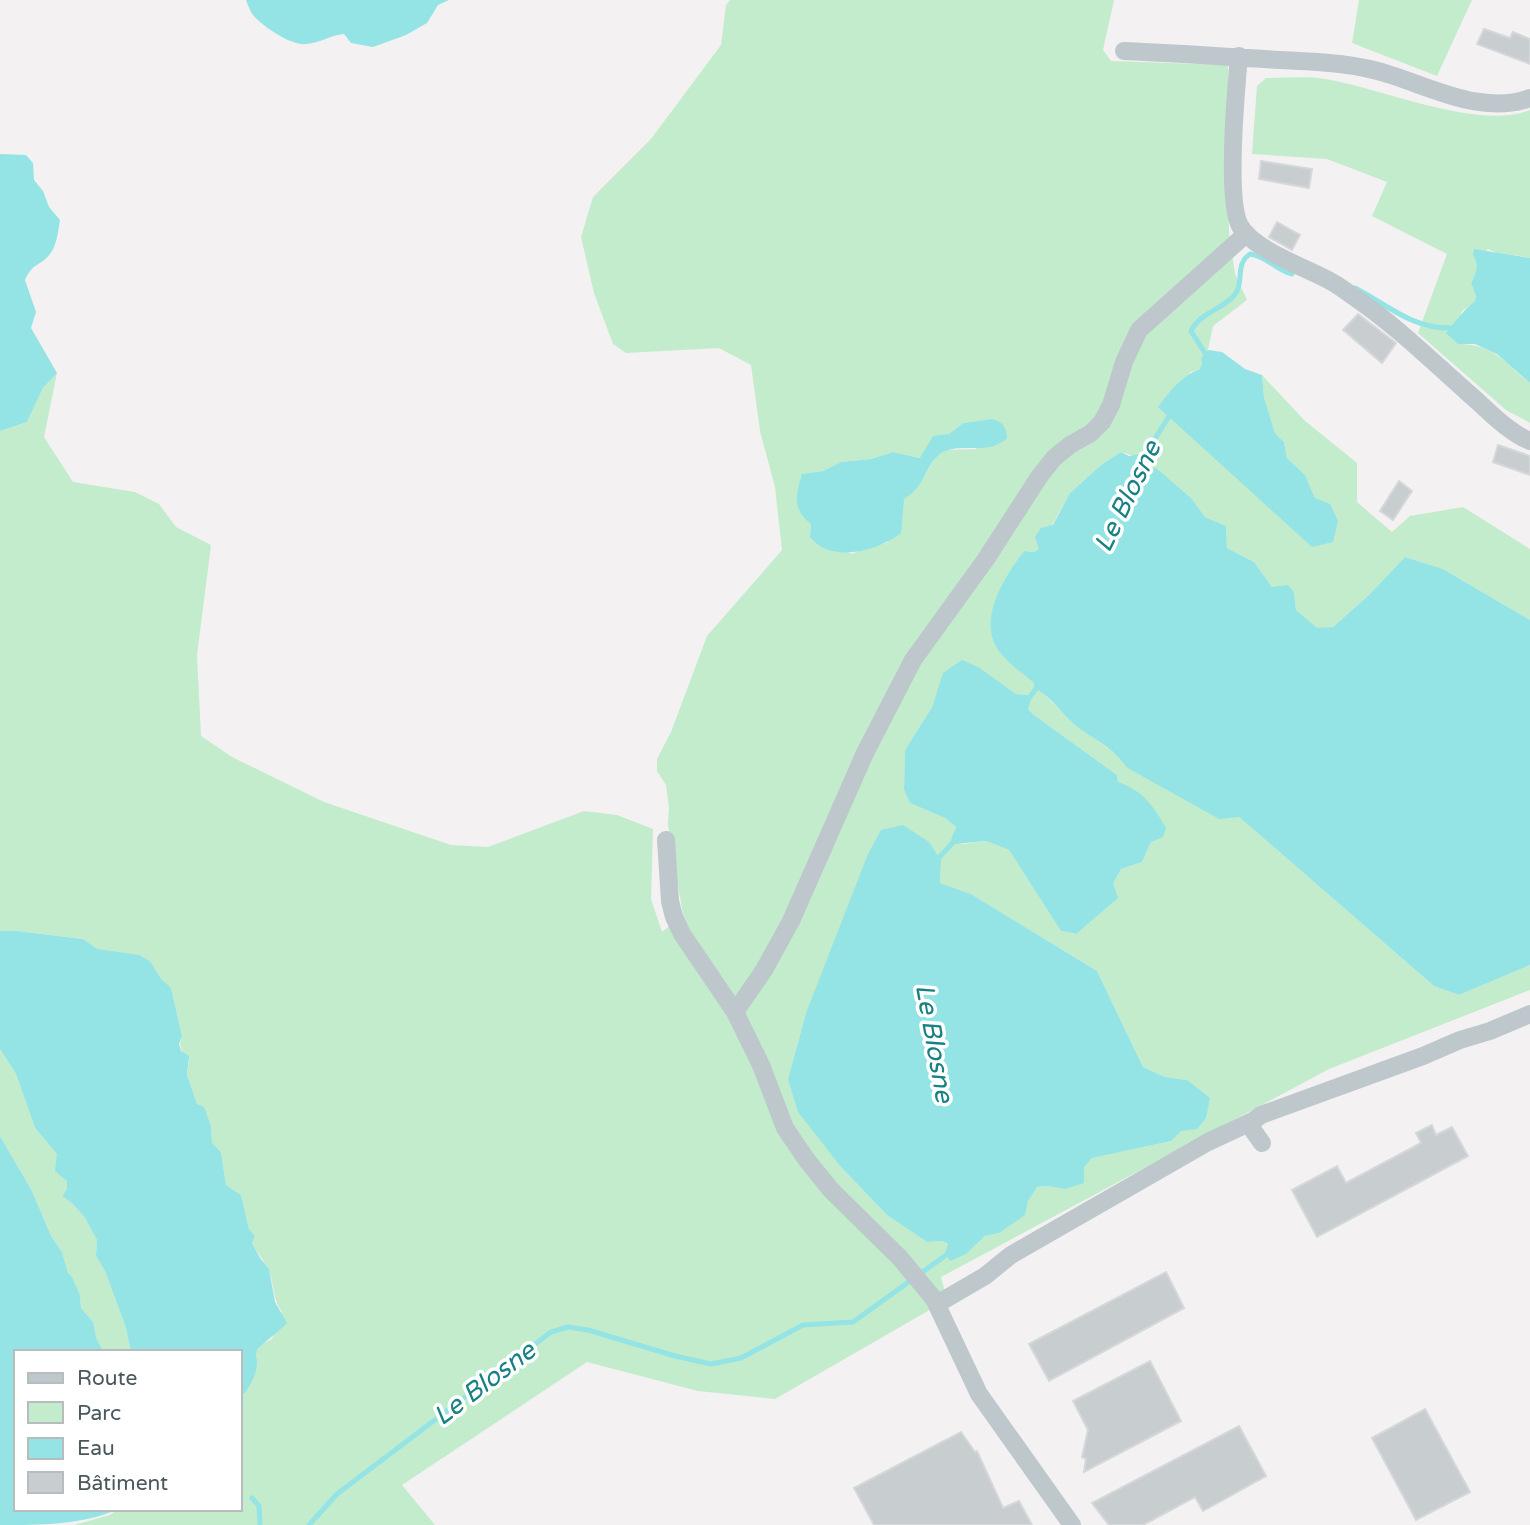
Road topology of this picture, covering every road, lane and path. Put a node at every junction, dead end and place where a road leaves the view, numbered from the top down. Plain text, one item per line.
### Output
1 (1124, 51) dead end
2 (1239, 56) junction
3 (1530, 98) edge
4 (1247, 234) junction
5 (1530, 441) edge
6 (666, 840) dead end
7 (735, 1012) junction
8 (1530, 1014) edge
9 (1253, 1121) junction
10 (1262, 1143) dead end
11 (936, 1302) junction
12 (1072, 1525) edge

1 - 2 street
2 - 3 street
2 - 4 street
4 - 5 street
4 - 7 street
6 - 7 street
7 - 11 street
8 - 9 street
9 - 10 street
9 - 11 street
11 - 12 street

